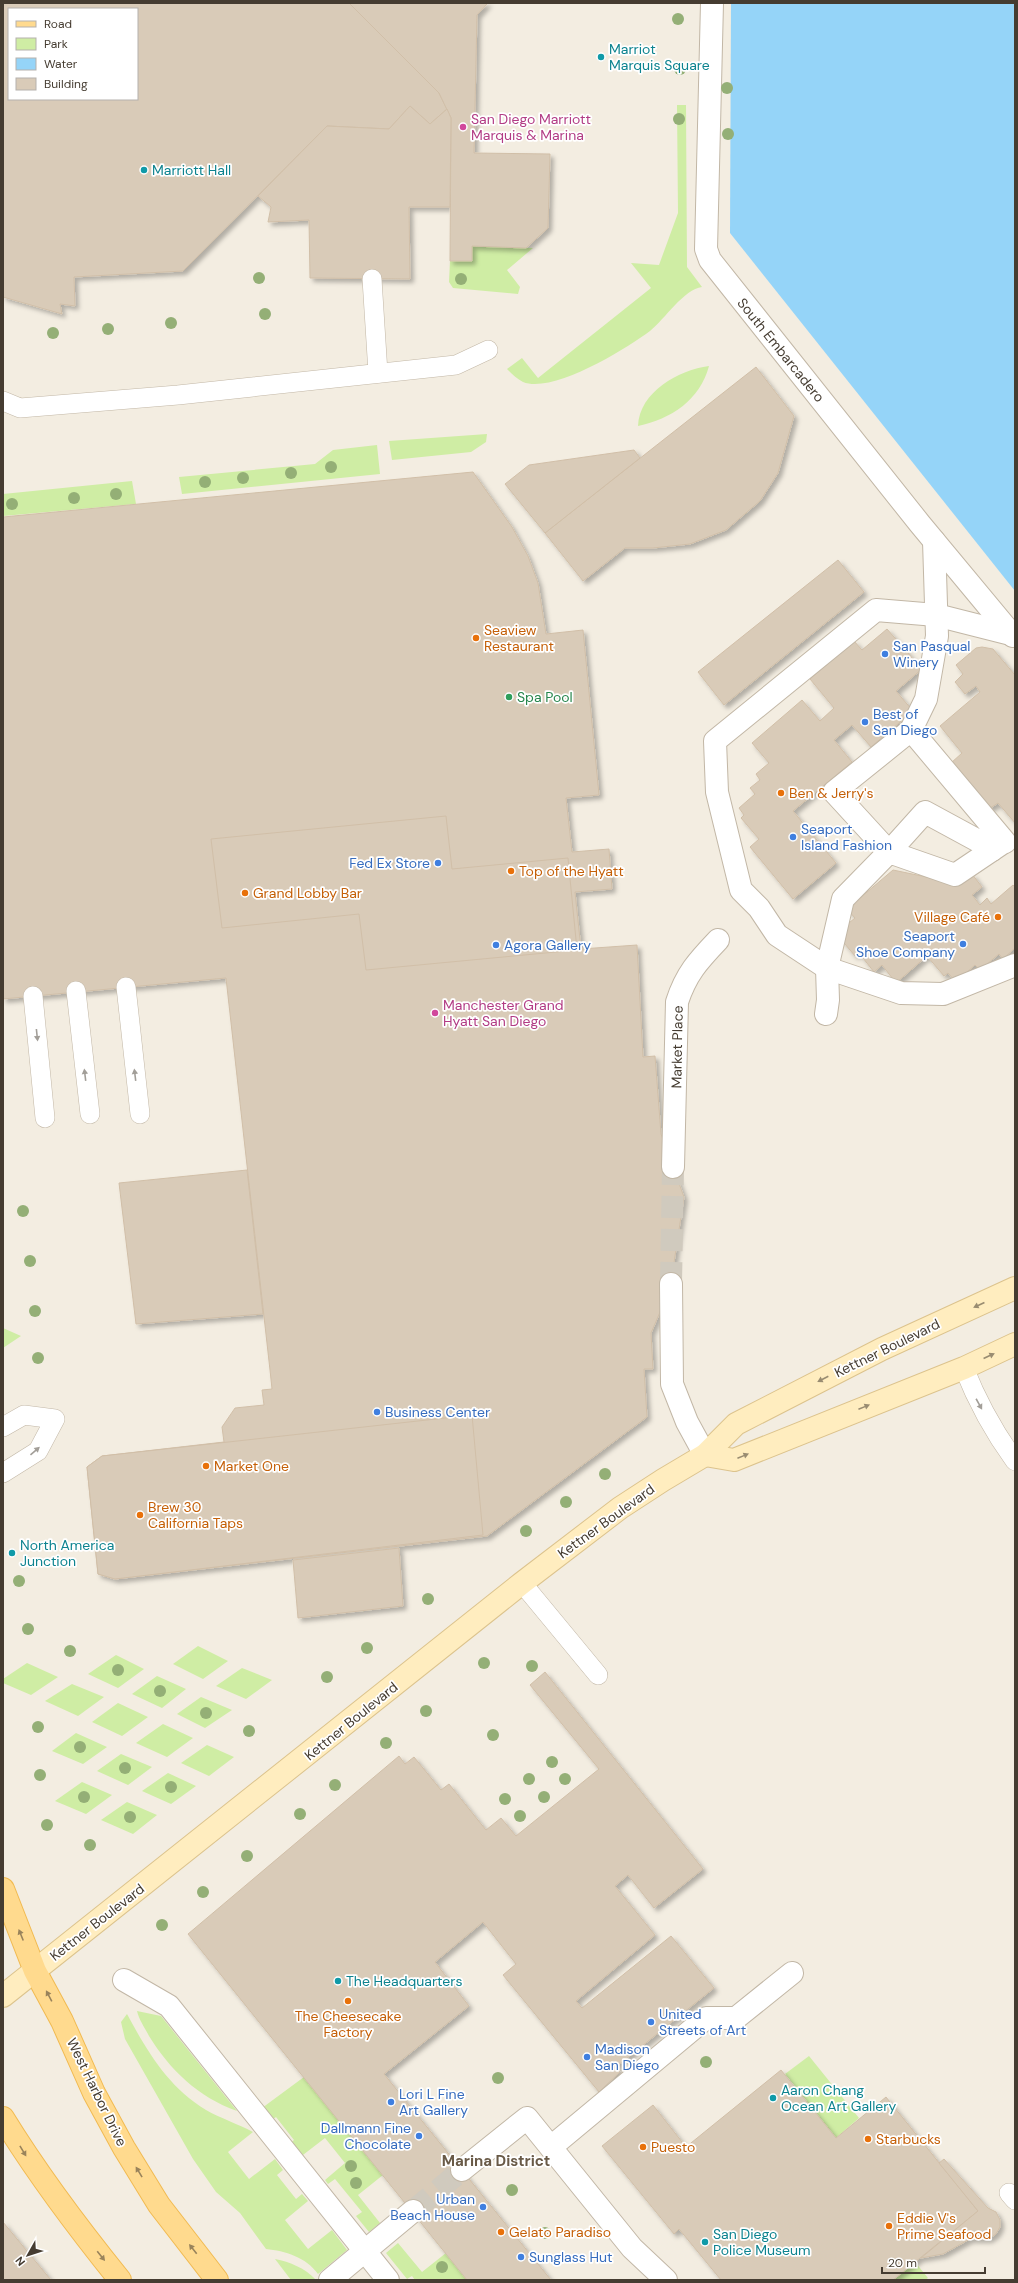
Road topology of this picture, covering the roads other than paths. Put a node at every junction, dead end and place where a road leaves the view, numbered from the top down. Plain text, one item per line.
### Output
1 (712, 3) edge
2 (372, 279) dead end
3 (488, 350) dead end
4 (378, 373) junction
5 (3, 401) edge
6 (934, 541) junction
7 (936, 615) junction
8 (1013, 637) edge
9 (911, 730) junction
10 (1004, 848) edge
11 (889, 852) junction
12 (718, 940) dead end
13 (1015, 965) edge
14 (827, 968) junction
15 (126, 987) dead end
16 (76, 991) dead end
17 (33, 996) dead end
18 (826, 1014) dead end
19 (90, 1114) dead end
20 (140, 1114) dead end
21 (45, 1118) dead end
22 (673, 1167) tunnel mouth
23 (671, 1284) tunnel mouth
24 (1015, 1288) edge
25 (1015, 1344) edge
26 (964, 1368) junction
27 (3, 1427) edge
28 (705, 1455) junction
29 (1015, 1461) edge
30 (3, 1473) edge
31 (522, 1583) junction
32 (598, 1675) dead end
33 (3, 1889) edge
34 (35, 1971) junction
35 (792, 1973) dead end
36 (124, 1980) dead end
37 (3, 1996) edge
38 (3, 2118) edge
39 (550, 2147) junction
40 (462, 2170) tunnel mouth
41 (413, 2211) tunnel mouth
42 (365, 2251) junction
43 (120, 2280) edge
44 (217, 2280) edge
45 (330, 2280) edge
46 (388, 2280) edge
47 (666, 2280) edge

1 - 6 street, South Embarcadero
2 - 4 lane
3 - 4 lane
4 - 5 lane
6 - 7 street
6 - 8 street, South Embarcadero
7 - 8 street
7 - 9 street
7 - 14 street
9 - 10 street
9 - 11 street
10 - 11 street
10 - 11 street
11 - 14 street
12 - 22 street, Market Place
13 - 14 street
14 - 18 street
20 -> 15 lane
19 -> 16 lane
17 -> 21 lane
23 - 28 street
24 -> 28 street, Kettner Boulevard
26 -> 25 street
28 -> 26 street
26 -> 29 lane
30 -> 27 lane
28 - 31 street, Kettner Boulevard
31 - 32 lane
31 - 34 street, Kettner Boulevard
34 -> 33 main road, West Harbor Drive
34 - 37 street, Kettner Boulevard
44 -> 34 main road, West Harbor Drive
35 - 39 street
36 - 42 street
38 -> 43 main road
39 - 40 street
39 - 47 street
41 - 42 street
42 - 45 street
42 - 46 street

